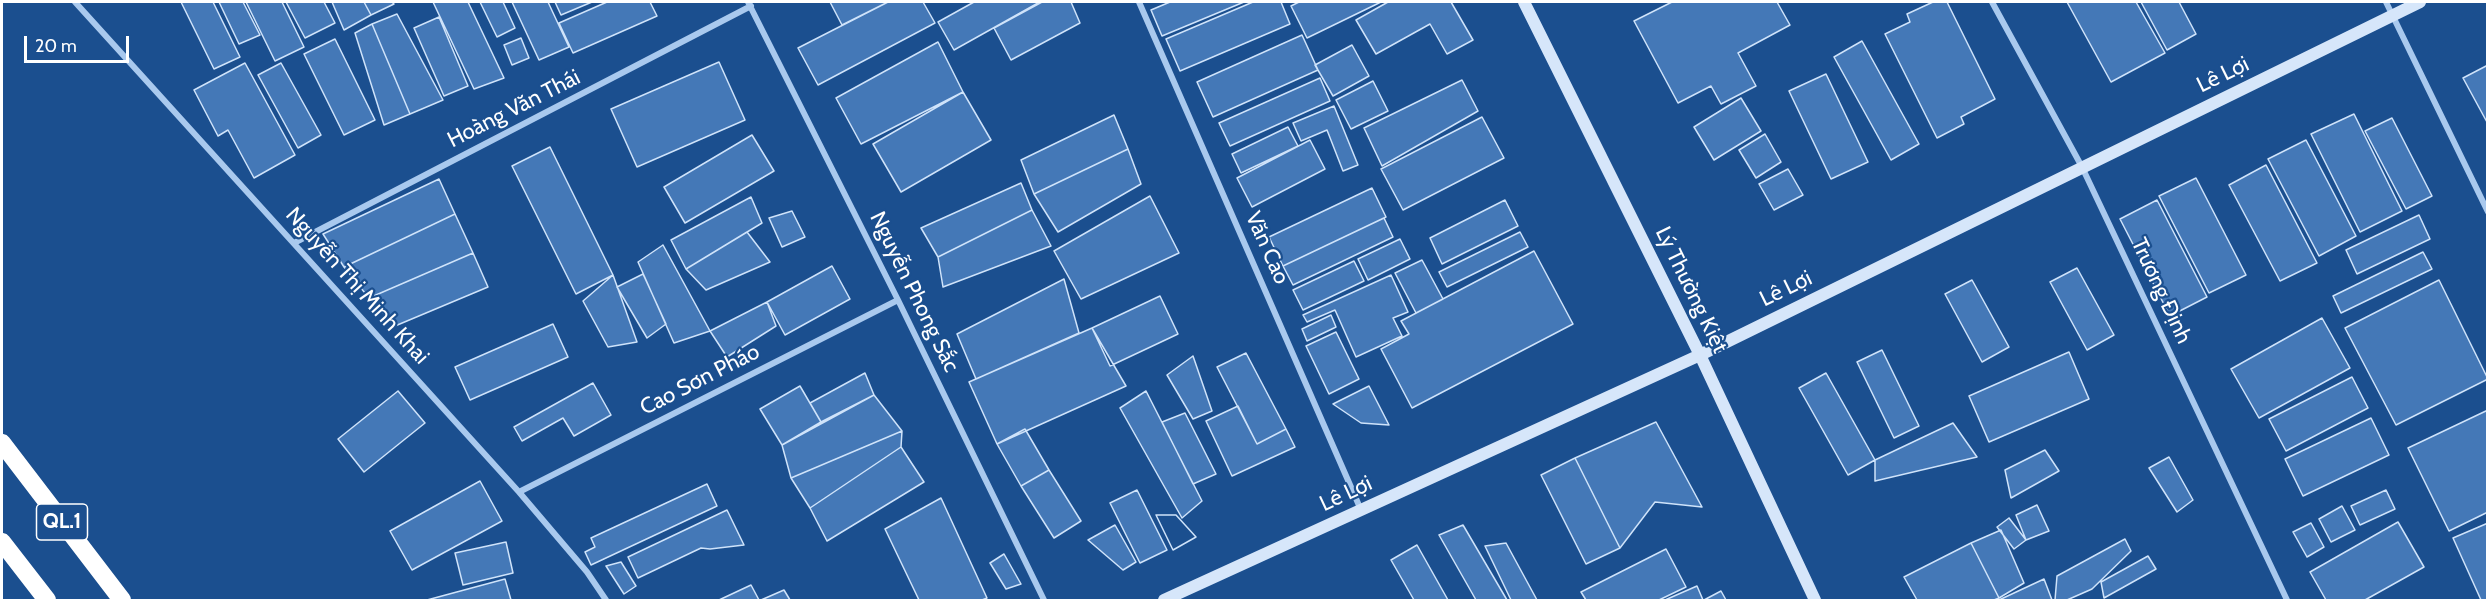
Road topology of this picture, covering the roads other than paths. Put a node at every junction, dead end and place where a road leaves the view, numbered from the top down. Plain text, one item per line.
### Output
1 (75, 2) edge
2 (1139, 2) edge
3 (1524, 2) edge
4 (1992, 2) edge
5 (2386, 2) edge
6 (2420, 2) edge
7 (749, 4) edge
8 (2393, 15) junction
9 (2082, 167) junction
10 (2487, 212) edge
11 (294, 243) junction
12 (898, 300) junction
13 (1700, 354) junction
14 (2, 443) edge
15 (519, 492) junction
16 (1361, 510) junction
17 (2, 542) edge
18 (46, 600) edge
19 (122, 600) edge
20 (606, 600) edge
21 (1044, 600) edge
22 (1164, 600) edge
23 (1815, 600) edge
24 (2288, 600) edge

1 - 11 street, Nguyễn Thị Minh Khai
2 - 16 street, Văn Cao
3 - 13 street, Lý Thường Kiệt
4 - 9 street, Trương Định
5 - 8 street
6 - 8 street, Lê Lợi
7 - 11 street, Hoàng Văn Thái
7 - 12 street, Nguyễn Phong Sắc
8 - 9 street, Lê Lợi
8 - 10 street
9 - 13 street, Lê Lợi
9 - 24 street, Trương Định
11 - 15 street, Nguyễn Thị Minh Khai
12 - 15 street, Cao Sơn Pháo
12 - 21 street, Nguyễn Phong Sắc
13 - 16 street, Lê Lợi
13 - 23 street, Lý Thường Kiệt
14 - 19 highway, QL.1
15 - 20 street, Nguyễn Thị Minh Khai
16 - 22 street, Lê Lợi
17 - 18 highway, QL.1

